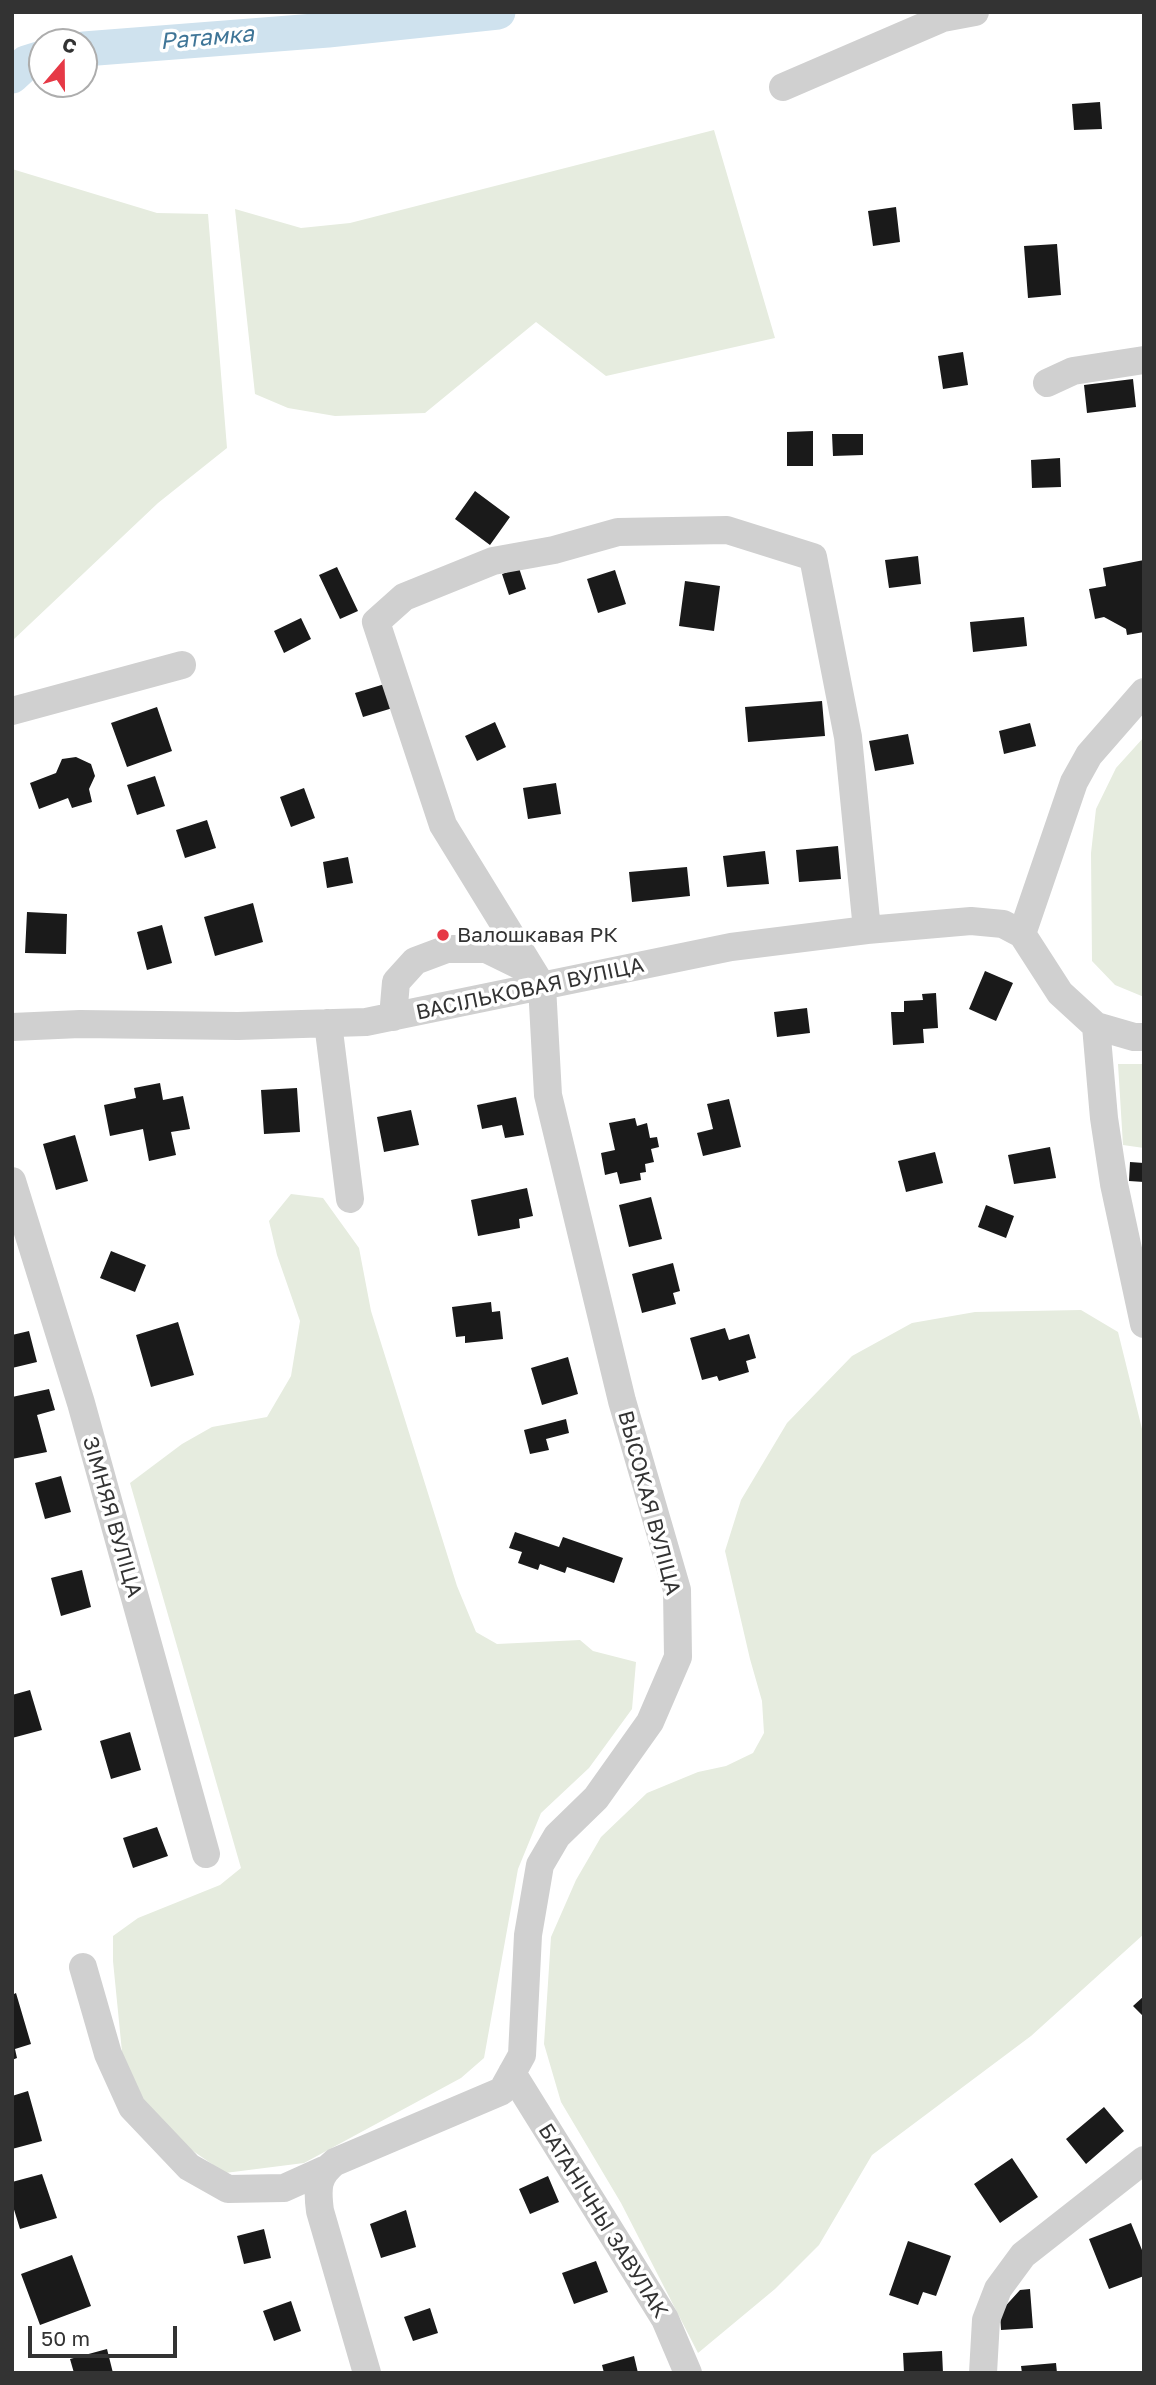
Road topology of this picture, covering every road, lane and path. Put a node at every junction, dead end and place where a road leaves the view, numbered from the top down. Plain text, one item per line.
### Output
1 (975, 12) edge
2 (783, 87) dead end
3 (1144, 360) edge
4 (1047, 383) dead end
5 (182, 665) dead end
6 (1144, 692) edge
7 (12, 710) edge
8 (867, 930) junction
9 (1028, 943) junction
10 (538, 979) junction
11 (393, 1017) junction
12 (328, 1023) junction
13 (1096, 1026) junction
14 (12, 1027) edge
15 (1144, 1037) edge
16 (12, 1181) edge
17 (350, 1199) dead end
18 (1144, 1324) edge
19 (206, 1854) dead end
20 (83, 1967) dead end
21 (512, 2073) junction
22 (1144, 2160) edge
23 (330, 2166) junction
24 (367, 2373) edge
25 (688, 2373) edge
26 (983, 2373) edge

1 - 2 street
3 - 4 street
5 - 7 street
6 - 9 street
8 - 9 street, ВАСІЛЬКОВАЯ ВУЛІЦА
8 - 10 street, ВАСІЛЬКОВАЯ ВУЛІЦА
8 - 10 street
9 - 13 street
10 - 11 street, ВАСІЛЬКОВАЯ ВУЛІЦА
10 - 11 street
10 - 21 street, ВЫСОКАЯ ВУЛІЦА
11 - 12 street, ВАСІЛЬКОВАЯ ВУЛІЦА
12 - 14 street, ВАСІЛЬКОВАЯ ВУЛІЦА
12 - 17 street
13 - 15 street
13 - 18 street
16 - 19 street, ЗІМНЯЯ ВУЛІЦА
20 - 23 street, ВЫСОКАЯ ВУЛІЦА
21 - 23 street, ВЫСОКАЯ ВУЛІЦА
21 - 25 street, БАТАНІЧНЫ ЗАВУЛАК
22 - 26 street
23 - 24 street

